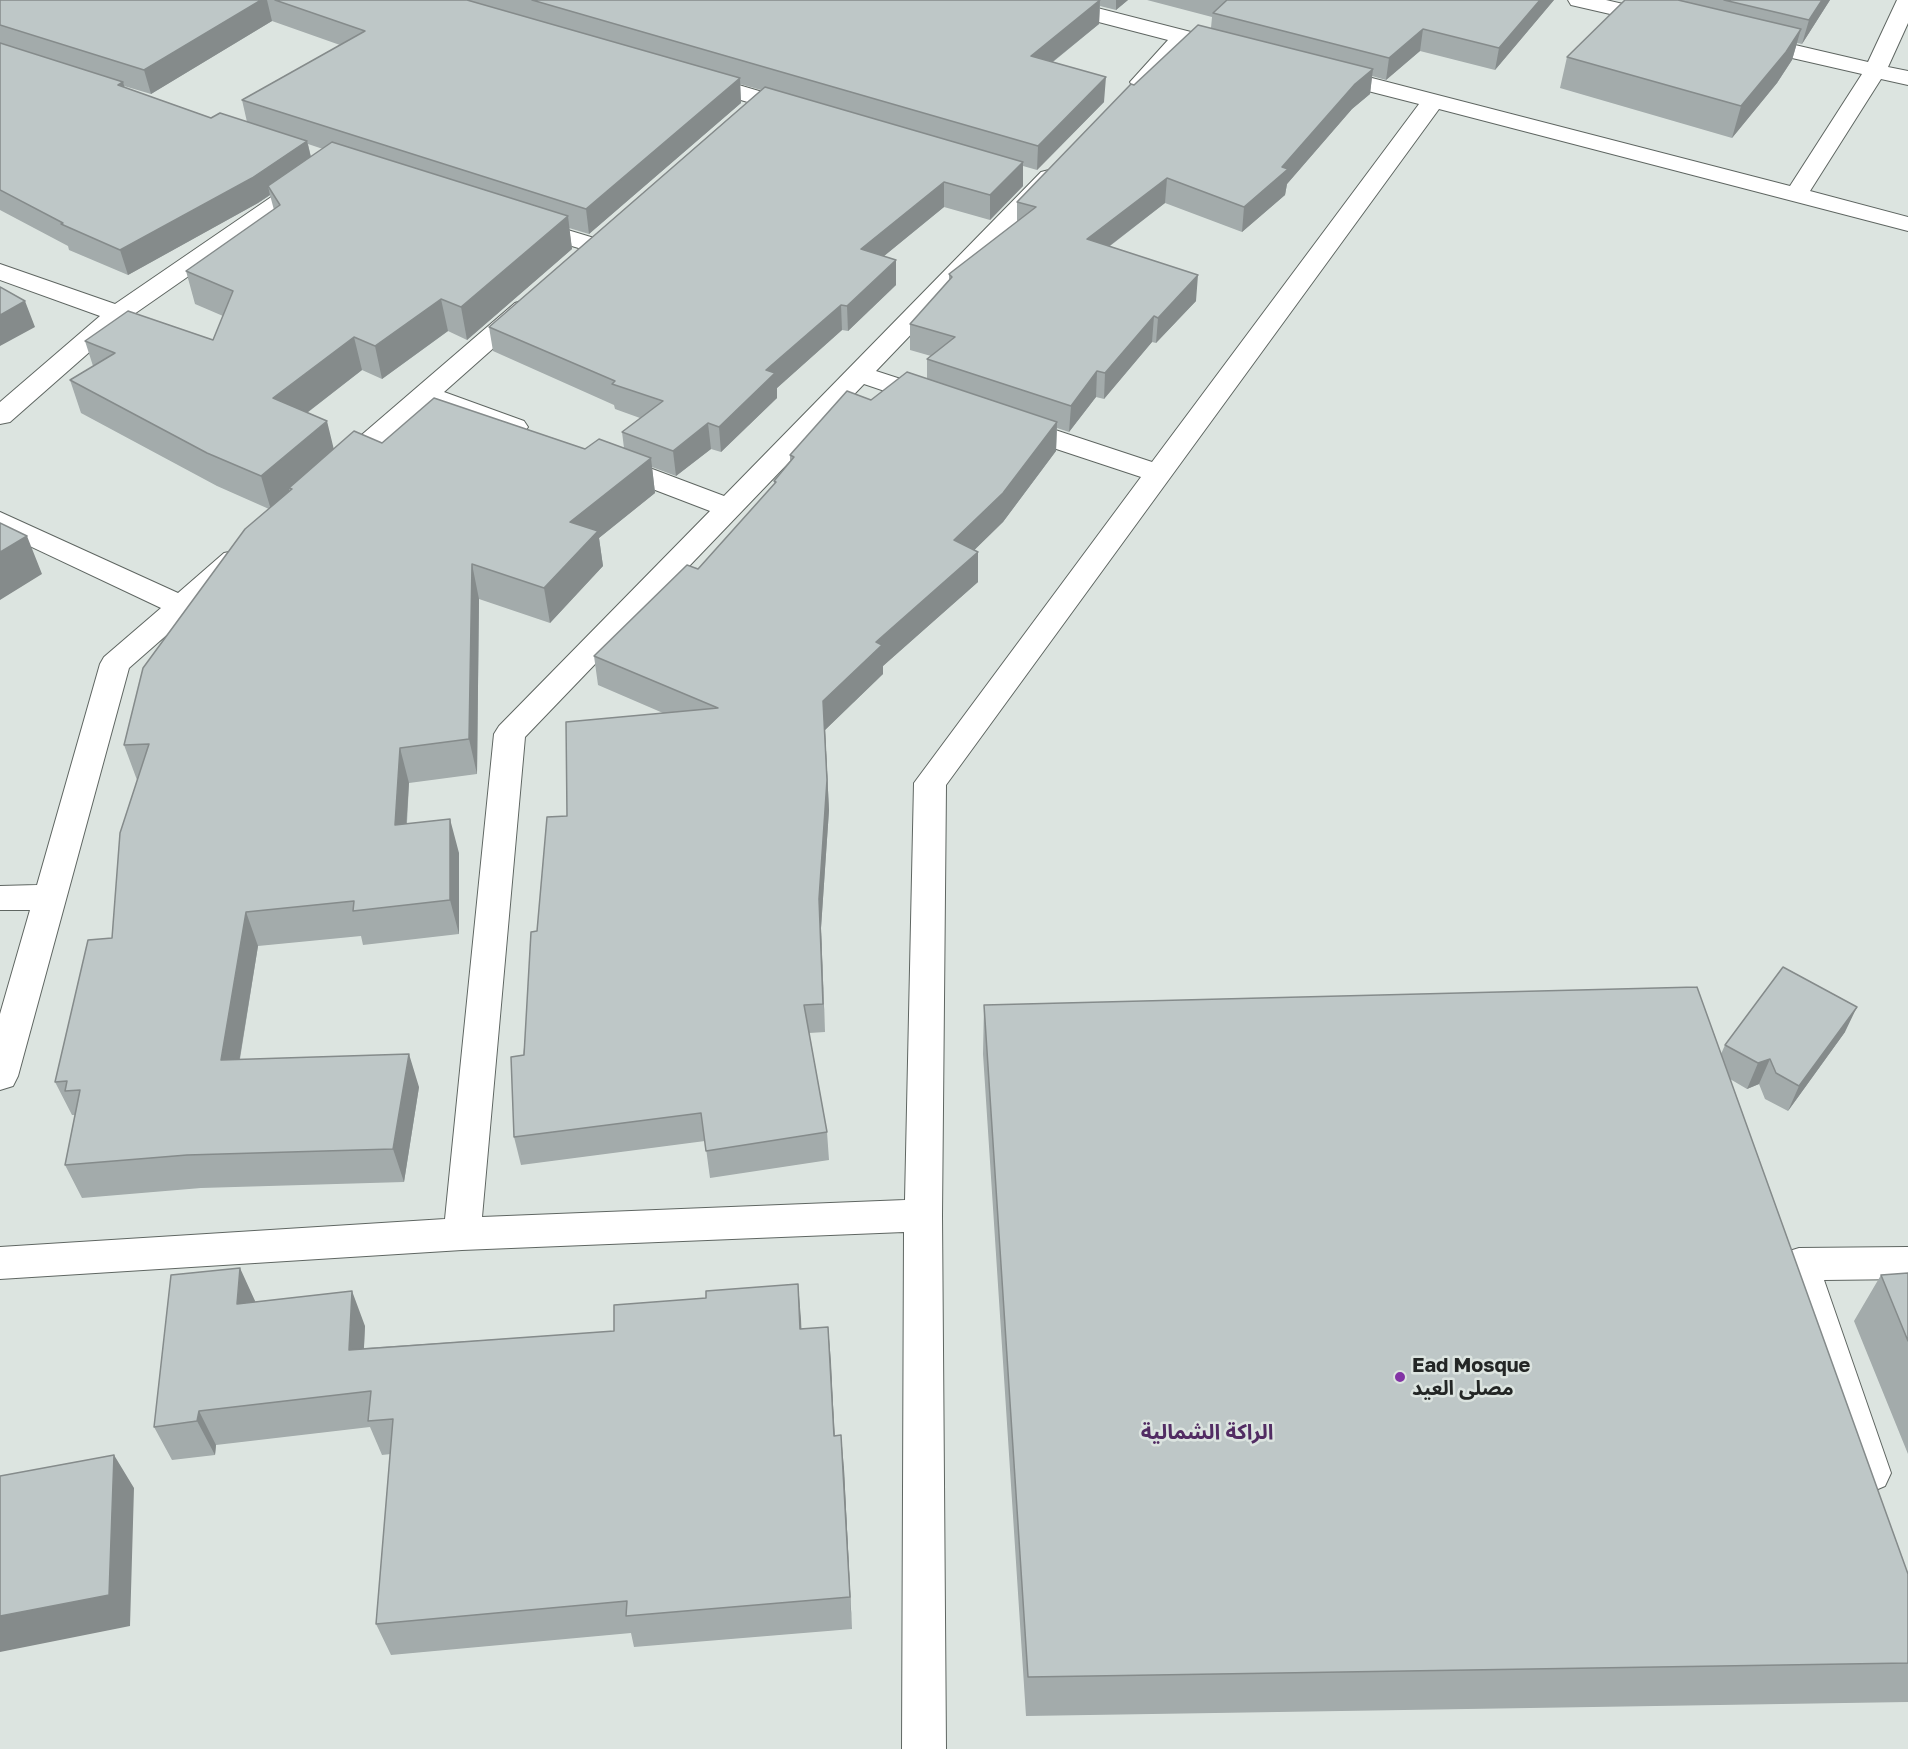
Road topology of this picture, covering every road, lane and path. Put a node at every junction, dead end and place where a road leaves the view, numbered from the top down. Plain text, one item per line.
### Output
1 (1041, 0) edge
2 (1578, 0) edge
3 (1908, 0) edge
4 (1613, 4) edge
5 (1680, 24) edge
6 (1183, 38) junction
7 (1737, 38) edge
8 (1217, 46) edge
9 (1308, 69) edge
10 (1875, 71) junction
11 (674, 73) edge
12 (1908, 78) edge
13 (1126, 97) edge
14 (764, 99) junction
15 (1433, 101) junction
16 (820, 116) edge
17 (737, 123) edge
18 (1069, 156) edge
19 (327, 170) edge
20 (1796, 195) junction
21 (505, 217) edge
22 (1908, 224) edge
23 (568, 269) edge
24 (0, 271) edge
25 (542, 293) edge
26 (118, 314) junction
27 (859, 374) junction
28 (426, 394) junction
29 (959, 407) edge
30 (0, 416) edge
31 (992, 418) edge
32 (534, 435) edge
33 (588, 455) edge
34 (1158, 473) junction
35 (317, 488) edge
36 (729, 508) junction
37 (0, 521) edge
38 (254, 543) edge
39 (182, 606) junction
40 (51, 897) junction
41 (0, 898) edge
42 (0, 1076) edge
43 (923, 1215) junction
44 (462, 1234) junction
45 (0, 1263) edge
46 (1908, 1263) edge
47 (1881, 1502) edge
48 (924, 1749) edge

1 - 6 street
2 - 4 street
3 - 10 street
4 - 5 street
6 - 8 street
6 - 13 street
7 - 10 street
9 - 15 street
10 - 12 street
10 - 20 street
11 - 14 street
14 - 16 street
14 - 17 street
15 - 20 street
15 - 34 street
18 - 27 street
19 - 26 street
20 - 22 street
21 - 23 street
24 - 26 street
25 - 28 street
26 - 30 street
27 - 29 street
27 - 36 street
28 - 32 street
28 - 35 street
31 - 34 street
33 - 36 street
34 - 43 street
36 - 44 street
37 - 39 street
38 - 39 street
39 - 40 street
40 - 41 street
40 - 42 street
43 - 44 street
43 - 48 street
44 - 45 street
46 - 47 street

